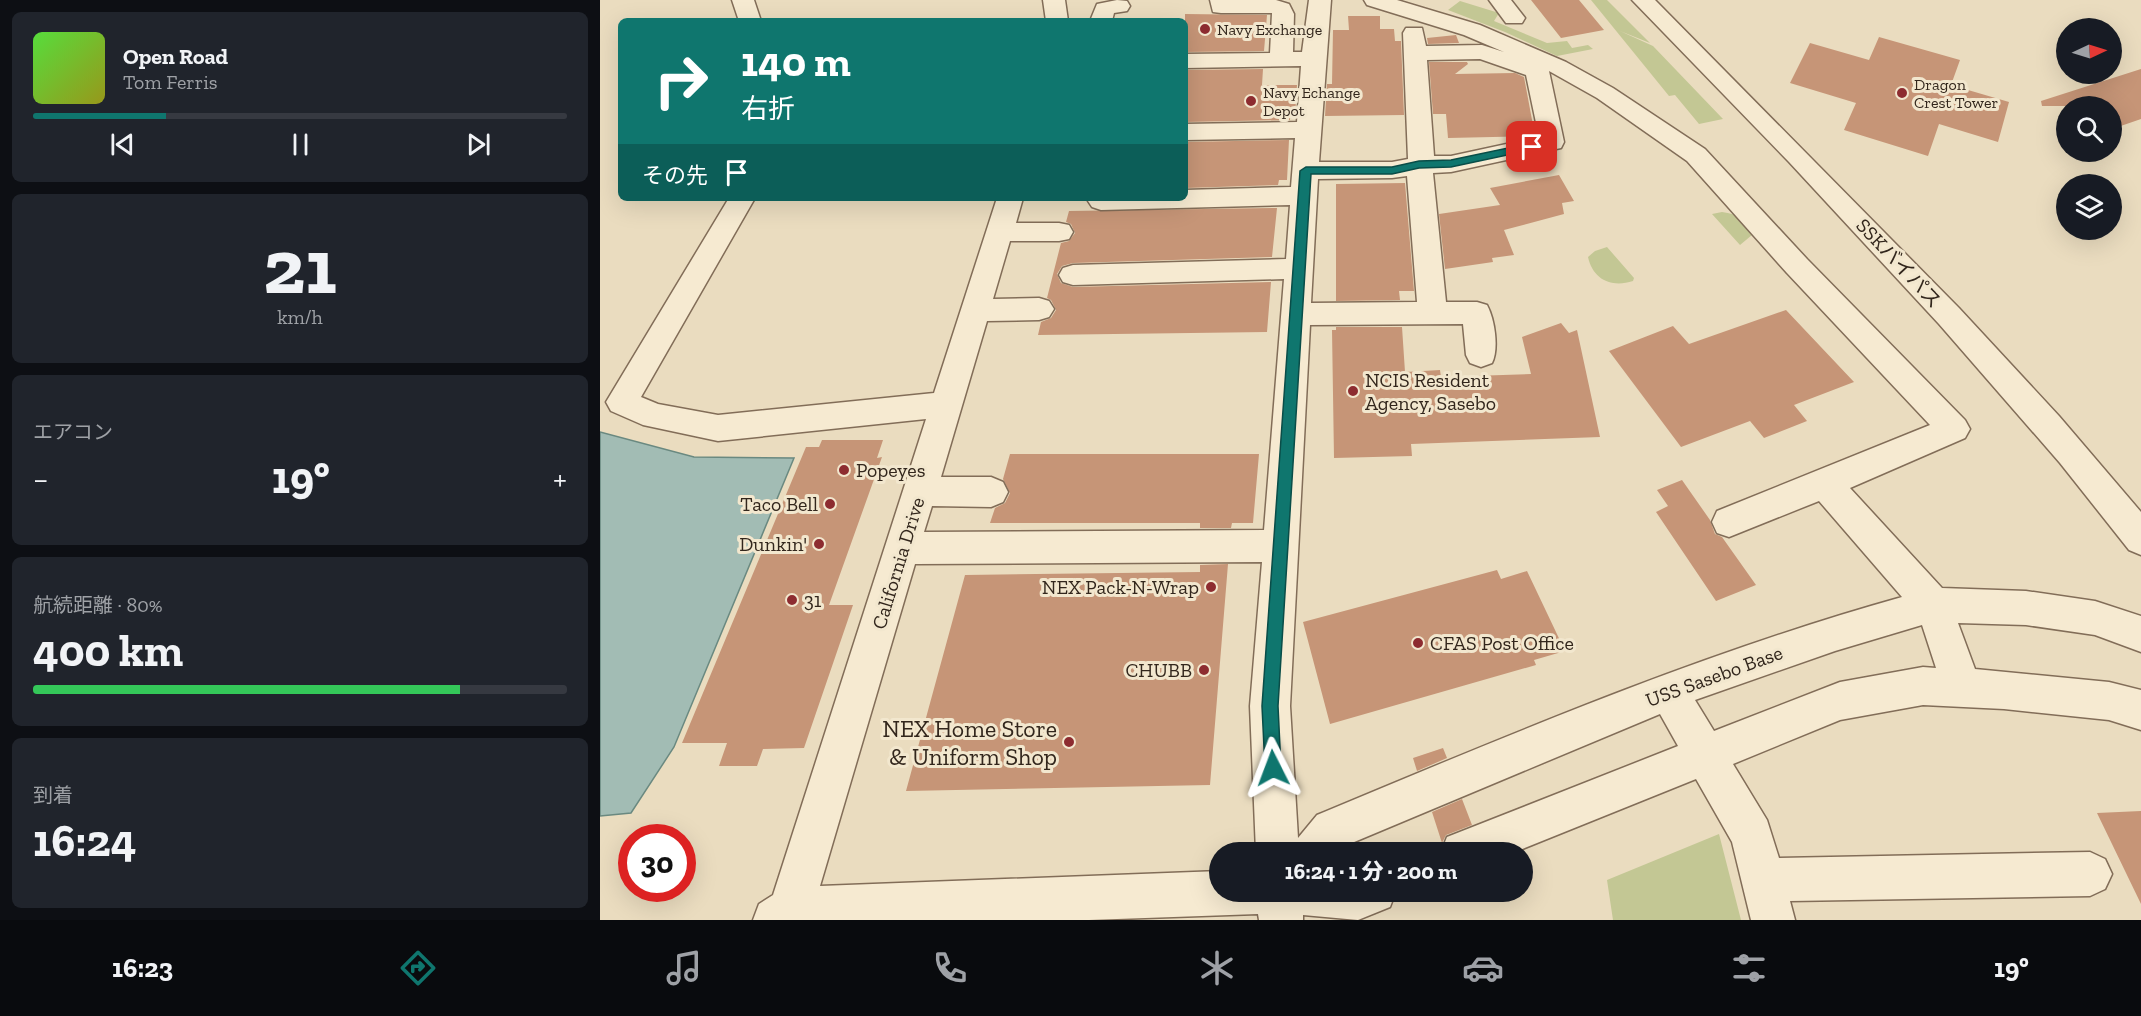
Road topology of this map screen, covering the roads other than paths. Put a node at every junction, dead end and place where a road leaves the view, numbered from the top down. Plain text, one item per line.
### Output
1 (742, 0) edge
2 (1054, 0) edge
3 (1221, 0) edge
4 (1320, 0) edge
5 (1375, 0) edge
6 (1500, 0) edge
7 (1643, 0) edge
8 (1425, 8) edge
9 (1118, 9) edge
10 (749, 18) edge
11 (1057, 18) edge
12 (1102, 18) edge
13 (1514, 18) dead end
14 (1489, 46) junction
15 (1415, 53) junction
16 (1281, 59) junction
17 (1313, 59) junction
18 (1188, 61) edge
19 (1308, 130) junction
20 (1188, 132) edge
21 (1419, 165) junction
22 (1305, 183) junction
23 (1188, 193) edge
24 (740, 201) edge
25 (1009, 201) edge
26 (999, 232) junction
27 (1059, 232) dead end
28 (1299, 269) junction
29 (1073, 275) dead end
30 (1039, 309) dead end
31 (976, 310) junction
32 (1433, 313) junction
33 (1296, 314) junction
34 (1481, 355) dead end
35 (611, 399) edge
36 (947, 404) junction
37 (1825, 484) junction
38 (920, 491) junction
39 (991, 492) dead end
40 (1729, 522) dead end
41 (2137, 527) edge
42 (1280, 546) junction
43 (902, 548) junction
44 (1933, 605) junction
45 (2141, 634) edge
46 (1962, 688) junction
47 (1668, 691) junction
48 (2141, 710) edge
49 (1707, 754) junction
50 (1277, 842) edge
51 (1322, 842) edge
52 (1487, 842) edge
53 (2090, 874) dead end
54 (1209, 894) edge
55 (1769, 900) edge
56 (1280, 902) edge
57 (783, 914) edge
58 (1281, 920) edge

1 - 10 street
2 - 11 street
3 - 16 street
4 - 17 street
5 - 8 street
6 - 13 street
7 - 41 street, SSKバイパス
8 - 14 street
8 - 15 street
9 - 12 street
14 - 15 street
14 - 21 street
14 - 37 street
15 - 21 street
16 - 17 street
16 - 18 street
17 - 19 street
19 - 20 street
19 - 22 street
21 - 22 street
21 - 32 street
22 - 23 street
22 - 28 street
24 - 35 street
25 - 26 street, California Drive
26 - 27 street
26 - 31 street, California Drive
28 - 29 street
28 - 33 street
30 - 31 street
31 - 36 street, California Drive
32 - 33 street
32 - 34 street
33 - 42 street
35 - 36 street
36 - 38 street, California Drive
37 - 40 street
37 - 44 street
38 - 39 street
38 - 43 street, California Drive
42 - 43 street
42 - 50 street
43 - 57 street, California Drive
44 - 45 street, USS Sasebo Base
44 - 46 street
44 - 47 street, USS Sasebo Base
46 - 48 street
46 - 49 street
47 - 49 street
47 - 51 street, USS Sasebo Base
49 - 52 street
49 - 55 street
53 - 55 street
54 - 57 street
56 - 58 street

